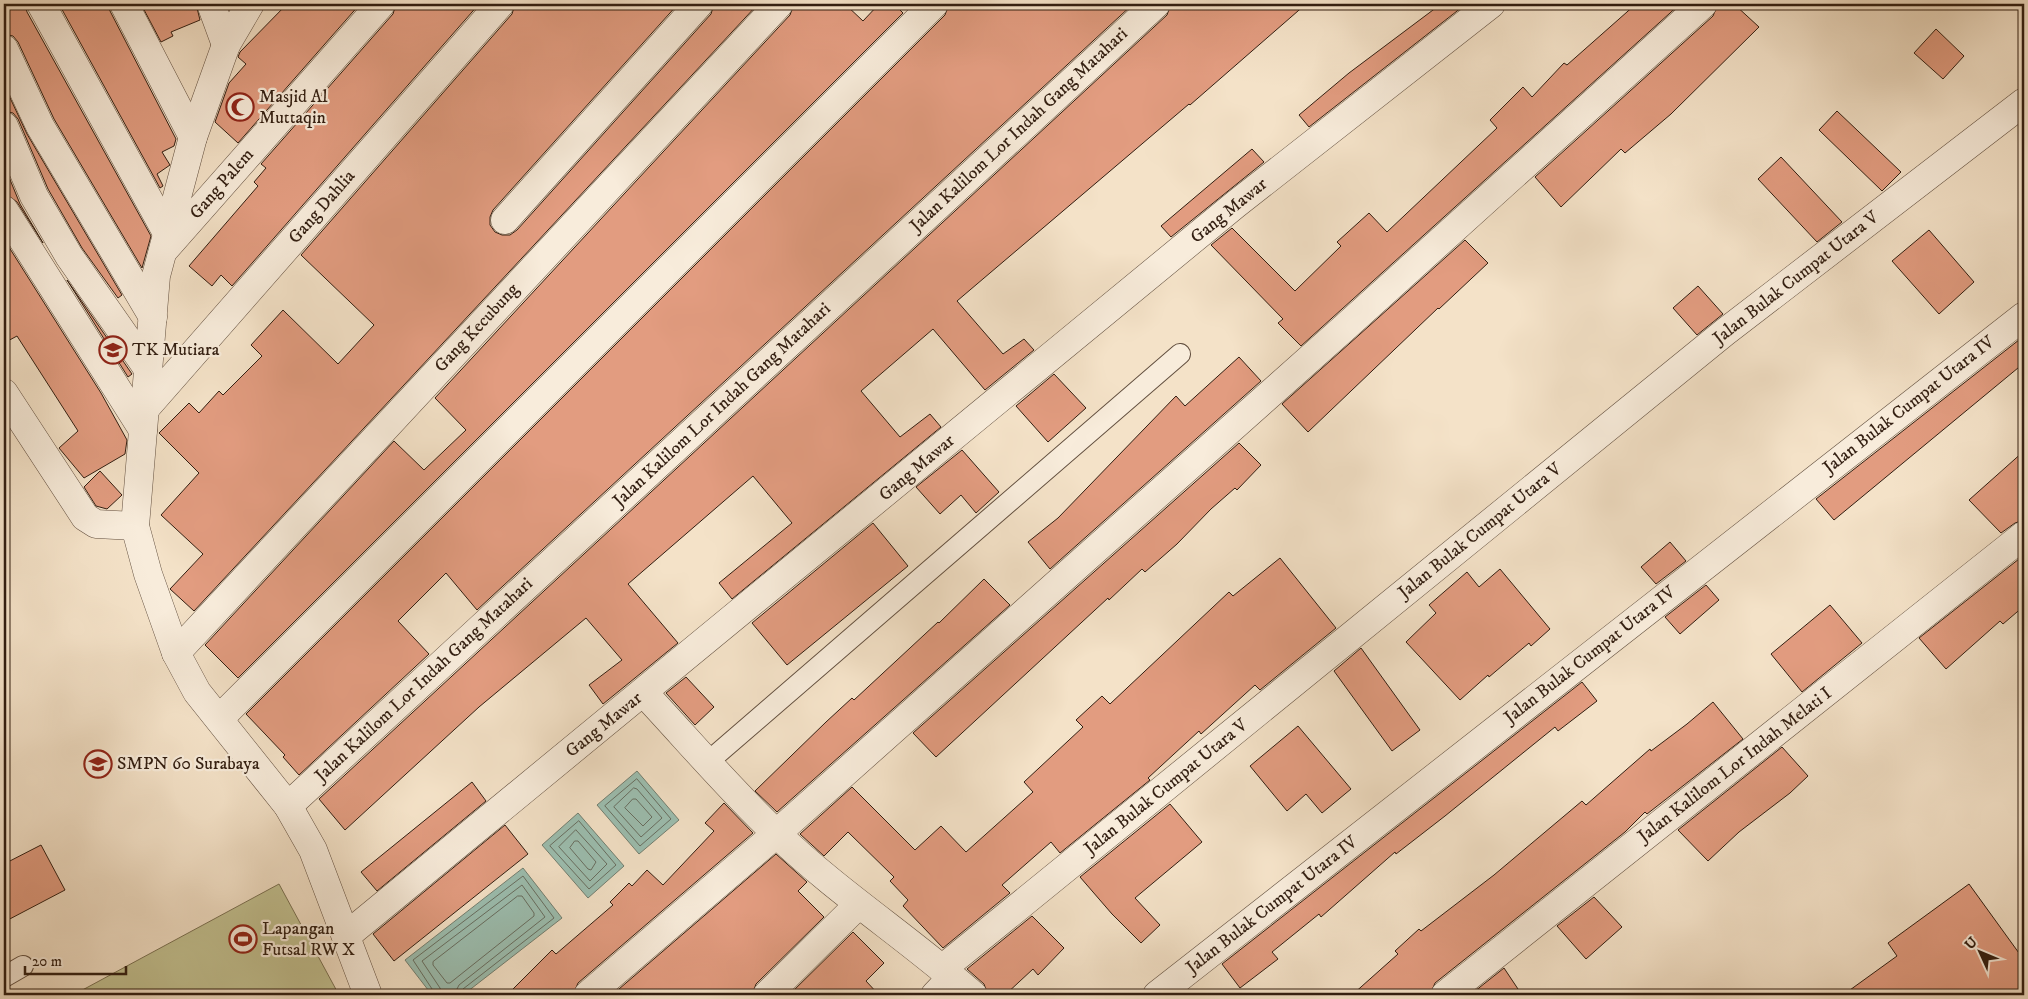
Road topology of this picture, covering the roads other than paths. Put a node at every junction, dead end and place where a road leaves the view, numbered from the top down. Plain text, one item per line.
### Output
1 (41, 4) edge
2 (124, 4) edge
3 (211, 4) edge
4 (250, 4) edge
5 (381, 4) edge
6 (500, 4) edge
7 (700, 4) edge
8 (779, 4) edge
9 (934, 4) edge
10 (1156, 4) edge
11 (1491, 4) edge
12 (1703, 4) edge
13 (226, 45) junction
14 (4, 49) edge
15 (2024, 102) edge
16 (4, 126) edge
17 (193, 137) junction
18 (4, 210) edge
19 (505, 220) dead end
20 (165, 242) junction
21 (2024, 316) edge
22 (153, 317) junction
23 (1180, 354) dead end
24 (148, 369) junction
25 (4, 393) edge
26 (144, 420) junction
27 (135, 526) junction
28 (2024, 535) edge
29 (176, 653) junction
30 (644, 693) junction
31 (220, 718) junction
32 (709, 761) junction
33 (288, 806) junction
34 (776, 834) junction
35 (858, 904) junction
36 (346, 936) junction
37 (23, 966) dead end
38 (4, 977) edge
39 (943, 980) edge
40 (1170, 991) edge
41 (368, 995) edge
42 (588, 995) edge
43 (767, 995) edge
44 (973, 995) edge
45 (1445, 995) edge

1 - 20 street
2 - 17 street
3 - 13 street
4 - 13 street
5 - 20 street, Gang Palem
6 - 26 street, Gang Dahlia
7 - 19 street
8 - 29 street, Gang Kecubung
9 - 31 street
10 - 33 street, Jalan Kalilom Lor Indah Gang Matahari
11 - 30 street, Gang Mawar
12 - 34 street
13 - 17 street
14 - 22 street
15 - 39 street, Jalan Bulak Cumpat Utara V
16 - 24 street
17 - 20 street
18 - 26 street
20 - 22 street
21 - 40 street, Jalan Bulak Cumpat Utara IV
22 - 24 street
23 - 32 lane
24 - 26 street
25 - 27 street
26 - 27 street
27 - 29 street
28 - 45 street, Jalan Kalilom Lor Indah Melati I
29 - 31 street
30 - 32 street
30 - 36 street, Gang Mawar
31 - 33 street
32 - 34 street
33 - 36 street
34 - 35 street
34 - 42 street
35 - 39 street
35 - 43 street
36 - 41 street
37 - 38 lane
39 - 44 street

